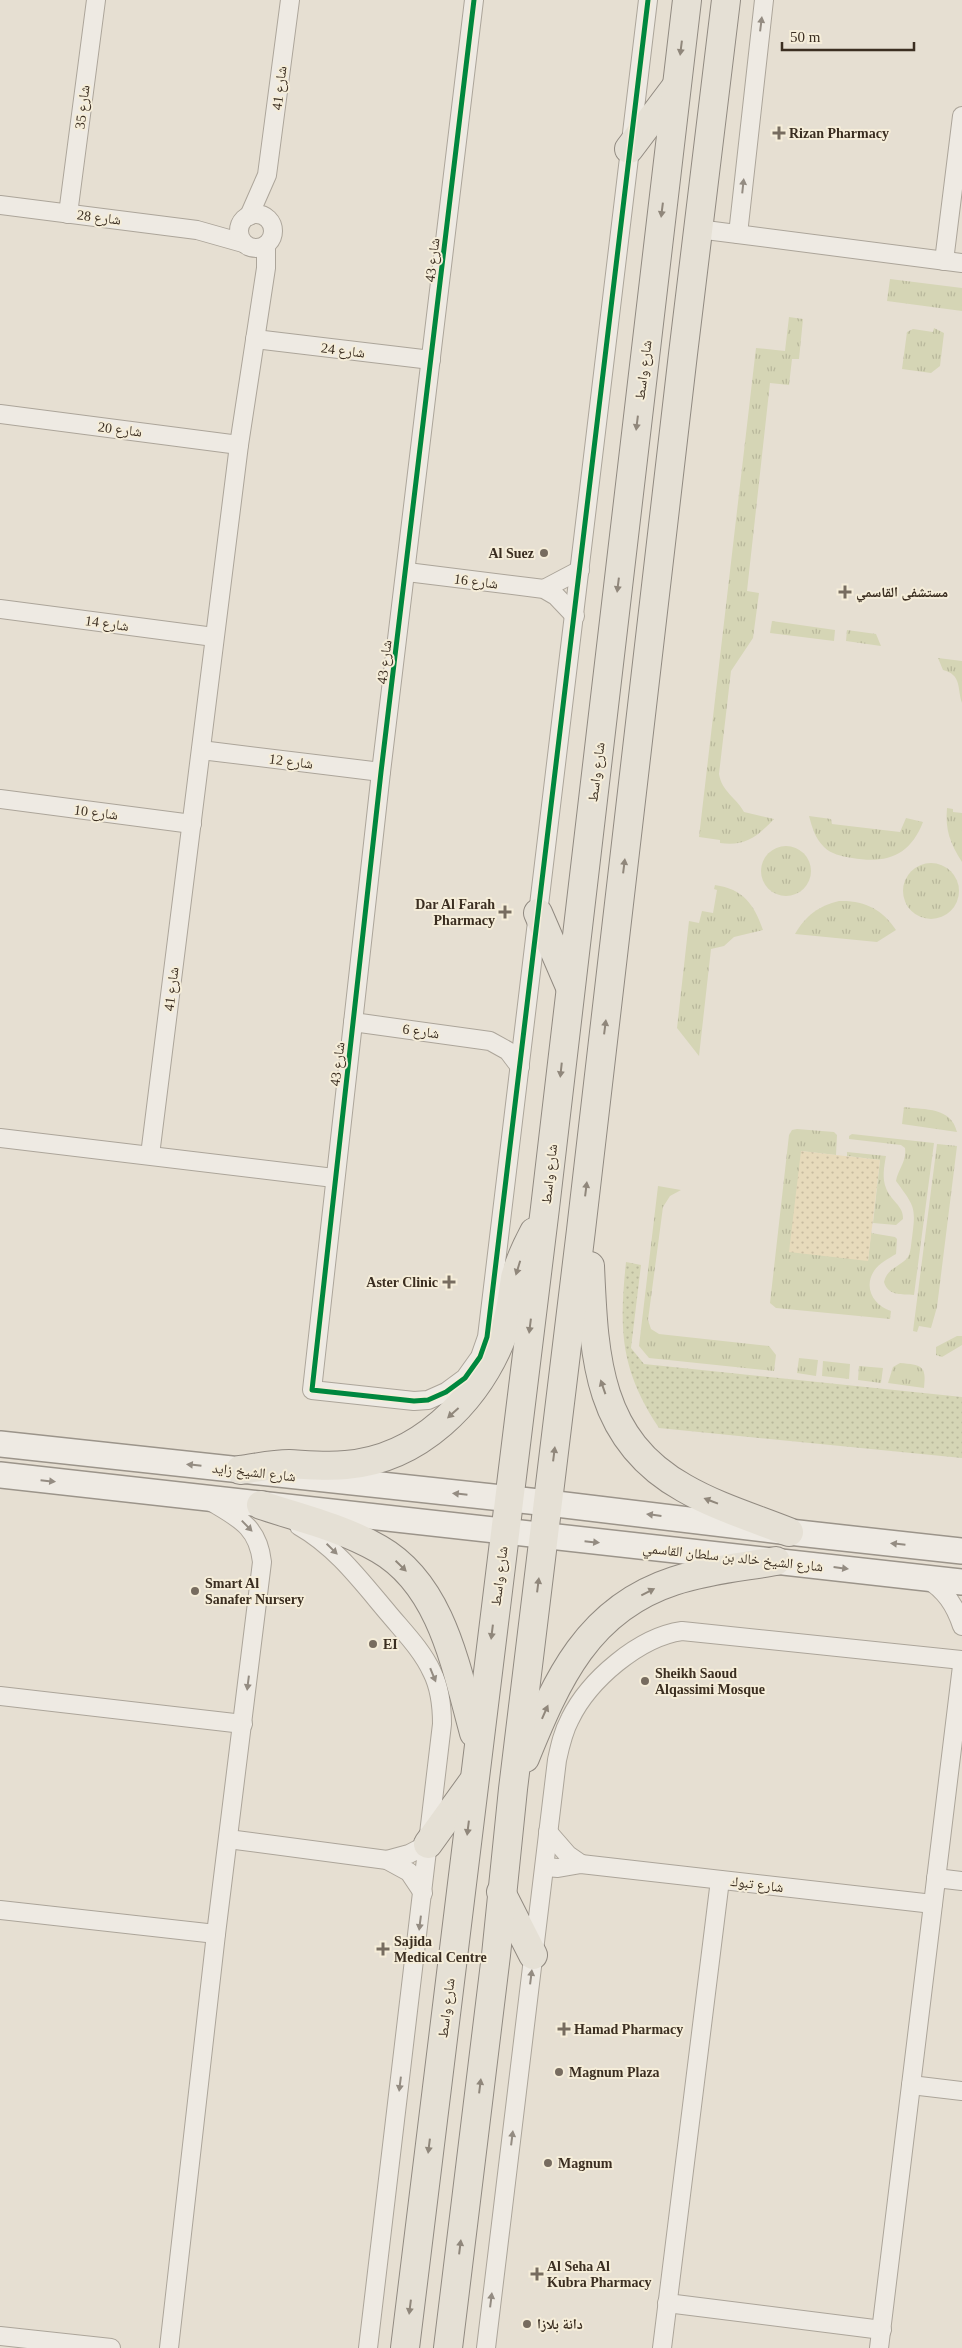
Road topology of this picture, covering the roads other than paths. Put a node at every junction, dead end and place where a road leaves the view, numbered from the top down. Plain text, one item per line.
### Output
1 (96, 0) edge
2 (290, 0) edge
3 (474, 0) edge
4 (648, 0) edge
5 (687, 0) edge
6 (726, 0) edge
7 (764, 0) edge
8 (677, 85) junction
9 (962, 116) edge
10 (629, 148) junction
11 (267, 175) junction
12 (0, 205) edge
13 (68, 214) junction
14 (245, 219) junction
15 (271, 223) junction
16 (698, 229) junction
17 (197, 230) junction
18 (738, 234) junction
19 (245, 245) junction
20 (266, 246) junction
21 (944, 261) junction
22 (962, 263) edge
23 (262, 289) junction
24 (255, 340) junction
25 (431, 360) junction
26 (0, 414) edge
27 (239, 445) junction
28 (580, 570) junction
29 (407, 572) junction
30 (544, 589) junction
31 (0, 609) edge
32 (575, 616) junction
33 (214, 637) junction
34 (201, 750) junction
35 (382, 772) junction
36 (0, 800) edge
37 (192, 824) junction
38 (538, 913) junction
39 (570, 987) junction
40 (526, 1021) junction
41 (353, 1022) junction
42 (490, 1041) junction
43 (520, 1067) junction
44 (0, 1138) edge
45 (150, 1155) junction
46 (334, 1178) junction
47 (545, 1208) junction
48 (582, 1230) junction
49 (485, 1360) junction
50 (6, 1442) edge
51 (240, 1470) junction
52 (0, 1476) edge
53 (206, 1498) junction
54 (509, 1499) junction
55 (548, 1502) junction
56 (261, 1505) junction
57 (505, 1532) junction
58 (789, 1532) junction
59 (544, 1537) junction
60 (962, 1551) edge
61 (776, 1560) junction
62 (924, 1577) junction
63 (962, 1582) edge
64 (962, 1626) edge
65 (962, 1660) edge
66 (962, 1666) edge
67 (0, 1696) edge
68 (243, 1724) junction
69 (478, 1745) junction
70 (473, 1782) junction
71 (513, 1790) junction
72 (548, 1832) junction
73 (228, 1839) junction
74 (428, 1844) junction
75 (388, 1860) junction
76 (581, 1864) junction
77 (545, 1867) junction
78 (936, 1878) junction
79 (720, 1880) junction
80 (962, 1881) edge
81 (501, 1892) junction
82 (423, 1893) junction
83 (933, 1904) junction
84 (0, 1910) edge
85 (0, 1915) edge
86 (216, 1934) junction
87 (533, 1955) junction
88 (911, 2085) junction
89 (962, 2091) edge
90 (667, 2303) junction
91 (882, 2330) junction
92 (0, 2336) edge
93 (111, 2348) edge
94 (169, 2348) edge
95 (368, 2348) edge
96 (405, 2348) edge
97 (448, 2348) edge
98 (486, 2348) edge
99 (662, 2348) edge
100 (879, 2348) edge

1 - 13 street, شارع 35
2 - 11 street, شارع 41
3 - 25 street, شارع 43
4 - 10 street
5 -> 8 main road, شارع واسط
6 - 16 main road
18 -> 7 street
8 - 10 main road
8 -> 39 main road, شارع واسط
9 - 21 street
10 - 28 street
11 - 14 street, شارع 41
11 - 15 street, شارع 41
12 - 13 street, شارع 28
13 - 17 street, شارع 28
14 - 15 street
14 - 17 street, شارع 28
14 - 19 street
15 - 20 street
16 - 18 street
48 -> 16 main road
17 - 19 street, شارع 28
18 - 21 street
19 - 20 street
19 - 23 street
20 - 23 street, شارع 41
21 - 22 street
23 - 24 street, شارع 41
24 - 25 street, شارع 24
24 - 27 street, شارع 41
25 - 29 street, شارع 43
26 - 27 street, شارع 20
27 - 33 street, شارع 41
28 - 30 street
28 - 32 street
29 - 30 street, شارع 16
29 - 35 street, شارع 43
30 - 32 street
31 - 33 street, شارع 14
32 - 38 street
33 - 34 street, شارع 41
34 - 35 street, شارع 12
34 - 37 street, شارع 41
35 - 41 street, شارع 43
36 - 37 street, شارع 10
37 - 45 street, شارع 41
38 - 39 main road
38 - 40 street
39 -> 47 main road, شارع واسط
40 - 42 street
40 - 43 street
41 - 42 street, شارع 6
41 - 46 street, شارع 43
42 - 43 street, شارع 6
43 - 49 street
44 - 45 street
45 - 46 street
46 - 49 street, شارع 43
47 -> 49 main road
47 -> 54 main road, شارع واسط
55 -> 48 main road
58 -> 48 main road
49 -> 51 main road
51 -> 50 main road, شارع الشيخ زايد
54 -> 51 main road, شارع الشيخ زايد
52 -> 53 main road
53 - 56 main road
53 -> 68 street
54 - 55 main road
54 - 57 main road, شارع واسط
58 -> 55 main road
55 - 59 main road
56 - 57 main road
56 -> 69 main road
56 -> 74 street
57 - 59 main road, شارع الشيخ خالد بن سلطان القاسمي
57 -> 69 main road, شارع واسط
60 -> 58 main road
59 -> 61 main road, شارع الشيخ خالد بن سلطان القاسمي
71 -> 59 main road
61 -> 62 main road, شارع الشيخ خالد بن سلطان القاسمي
71 -> 61 main road
62 - 63 main road, شارع الشيخ خالد بن سلطان القاسمي
62 - 64 street
65 - 72 street
66 - 78 street
67 - 68 street
68 - 73 street
69 - 70 main road, شارع واسط
70 - 74 main road
70 -> 96 main road, شارع واسط
71 - 81 main road
72 - 76 street
72 - 77 street
73 - 75 street
73 - 86 street
74 - 75 street
74 - 82 street
75 - 82 street
76 - 77 street, شارع تبوك
76 - 79 street, شارع تبوك
77 - 87 street
78 - 80 street
78 - 83 street
79 - 83 street, شارع تبوك
79 - 90 street
81 - 87 main road
97 -> 81 main road
82 -> 95 street
83 - 88 street
84 - 85 street
84 - 86 street
86 - 94 street
98 -> 87 street
88 - 89 street
88 - 91 street
90 - 91 street
90 - 99 street
91 - 100 street
92 - 93 street

